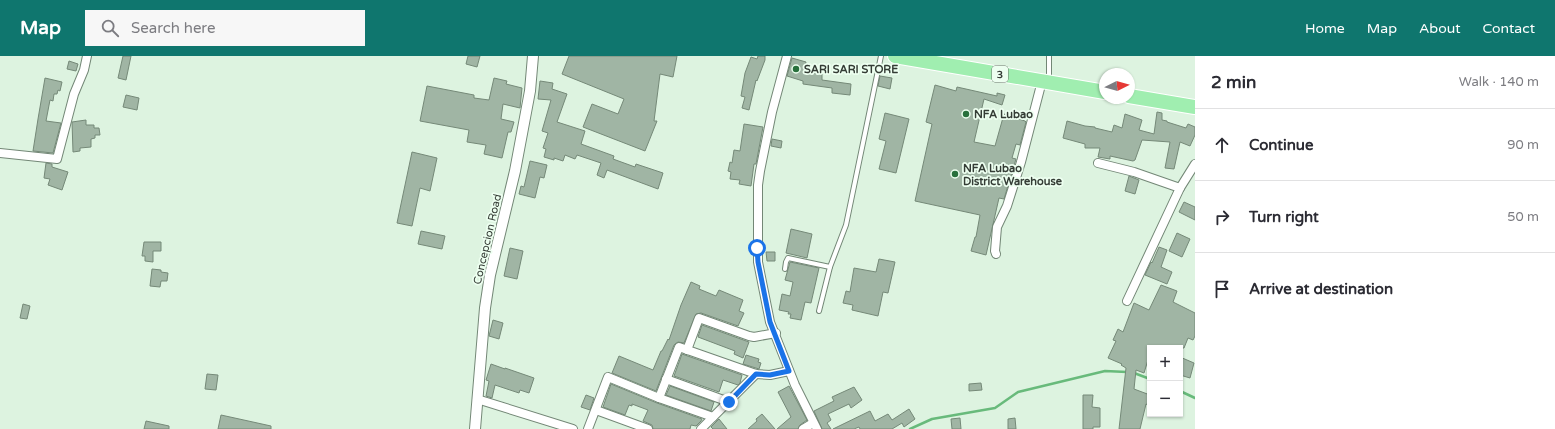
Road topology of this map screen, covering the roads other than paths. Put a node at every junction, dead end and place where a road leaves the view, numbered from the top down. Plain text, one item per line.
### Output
1 (88, 56) edge
2 (532, 56) edge
3 (788, 56) edge
4 (881, 56) edge
5 (895, 56) edge
6 (1049, 56) edge
7 (1046, 82) junction
8 (1099, 91) edge
9 (1135, 97) edge
10 (1195, 107) edge
11 (0, 153) edge
12 (1098, 163) dead end
13 (1195, 164) edge
14 (1180, 188) junction
15 (996, 254) dead end
16 (830, 267) junction
17 (785, 269) dead end
18 (1127, 300) dead end
19 (819, 311) dead end
20 (776, 333) junction
21 (687, 350) junction
22 (789, 371) junction
23 (756, 374) junction
24 (666, 379) junction
25 (659, 398) junction
26 (477, 399) junction
27 (729, 402) junction
28 (596, 410) junction
29 (713, 417) junction
30 (815, 426) edge
31 (475, 429) edge
32 (573, 429) edge
33 (588, 429) edge
34 (648, 429) edge
35 (701, 429) edge
36 (803, 429) edge

1 - 11 street
2 - 26 street, Concepcion Road
3 - 20 street
4 - 16 lane
5 - 7 highway, 3
6 - 7 lane
7 - 8 highway, 3
7 - 15 street
9 - 10 highway
12 - 14 street
13 - 14 street
14 - 18 street
16 - 17 lane
16 - 19 lane
20 - 21 street
20 - 22 street
21 - 23 street
21 - 24 street
22 - 23 street
22 - 30 street
23 - 27 street
24 - 25 street
24 - 27 street
25 - 28 street
25 - 29 street
26 - 31 street, Concepcion Road
26 - 32 street
27 - 29 street
28 - 33 street
28 - 34 street
29 - 35 street
30 - 36 street

